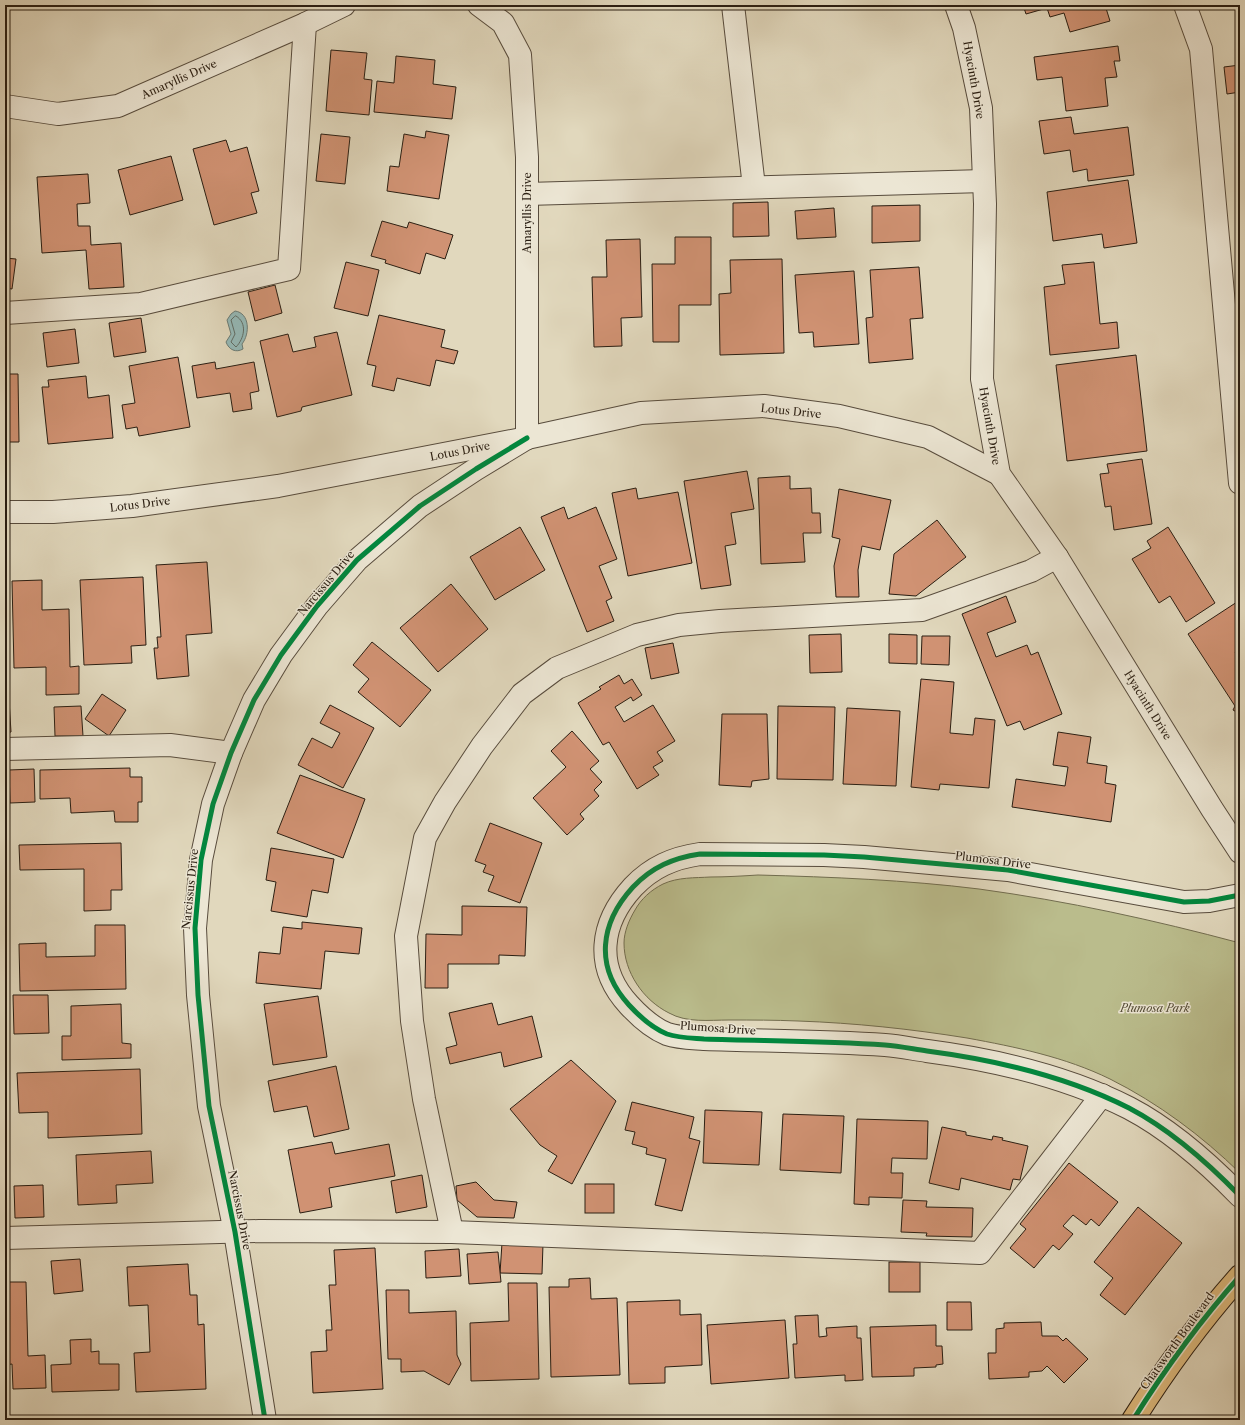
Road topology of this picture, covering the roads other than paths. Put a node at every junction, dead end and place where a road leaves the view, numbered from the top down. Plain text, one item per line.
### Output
1 (344, 5) edge
2 (479, 5) edge
3 (733, 5) edge
4 (956, 5) edge
5 (1185, 5) edge
6 (305, 24) junction
7 (5, 106) edge
8 (984, 181) junction
9 (754, 187) junction
10 (527, 194) junction
11 (5, 313) edge
12 (527, 438) junction
13 (999, 474) junction
14 (1240, 483) edge
15 (5, 512) edge
16 (1057, 557) junction
17 (5, 749) edge
18 (231, 753) junction
19 (1240, 852) edge
20 (1240, 895) edge
21 (1102, 1095) junction
22 (1240, 1196) edge
23 (235, 1232) junction
24 (452, 1232) junction
25 (5, 1238) edge
26 (1240, 1276) edge
27 (265, 1420) edge
28 (1133, 1420) edge

1 - 6 street, Amaryllis Drive
2 - 10 street, Amaryllis Drive
3 - 9 street
4 - 8 street, Hyacinth Drive
5 - 14 street
6 - 7 street, Amaryllis Drive
6 - 11 street
8 - 9 street
8 - 13 street, Hyacinth Drive
9 - 10 street
10 - 12 street, Amaryllis Drive
12 - 13 street, Lotus Drive
12 - 15 street, Lotus Drive
12 - 18 street, Narcissus Drive
13 - 16 street, Hyacinth Drive
16 - 19 street, Hyacinth Drive
16 - 24 street
17 - 18 street
18 - 23 street, Narcissus Drive
20 - 21 street, Plumosa Drive
21 - 22 street, Plumosa Drive
21 - 24 street
23 - 24 street
23 - 25 street
23 - 27 street, Narcissus Drive
26 - 28 main road, Chatsworth Boulevard

